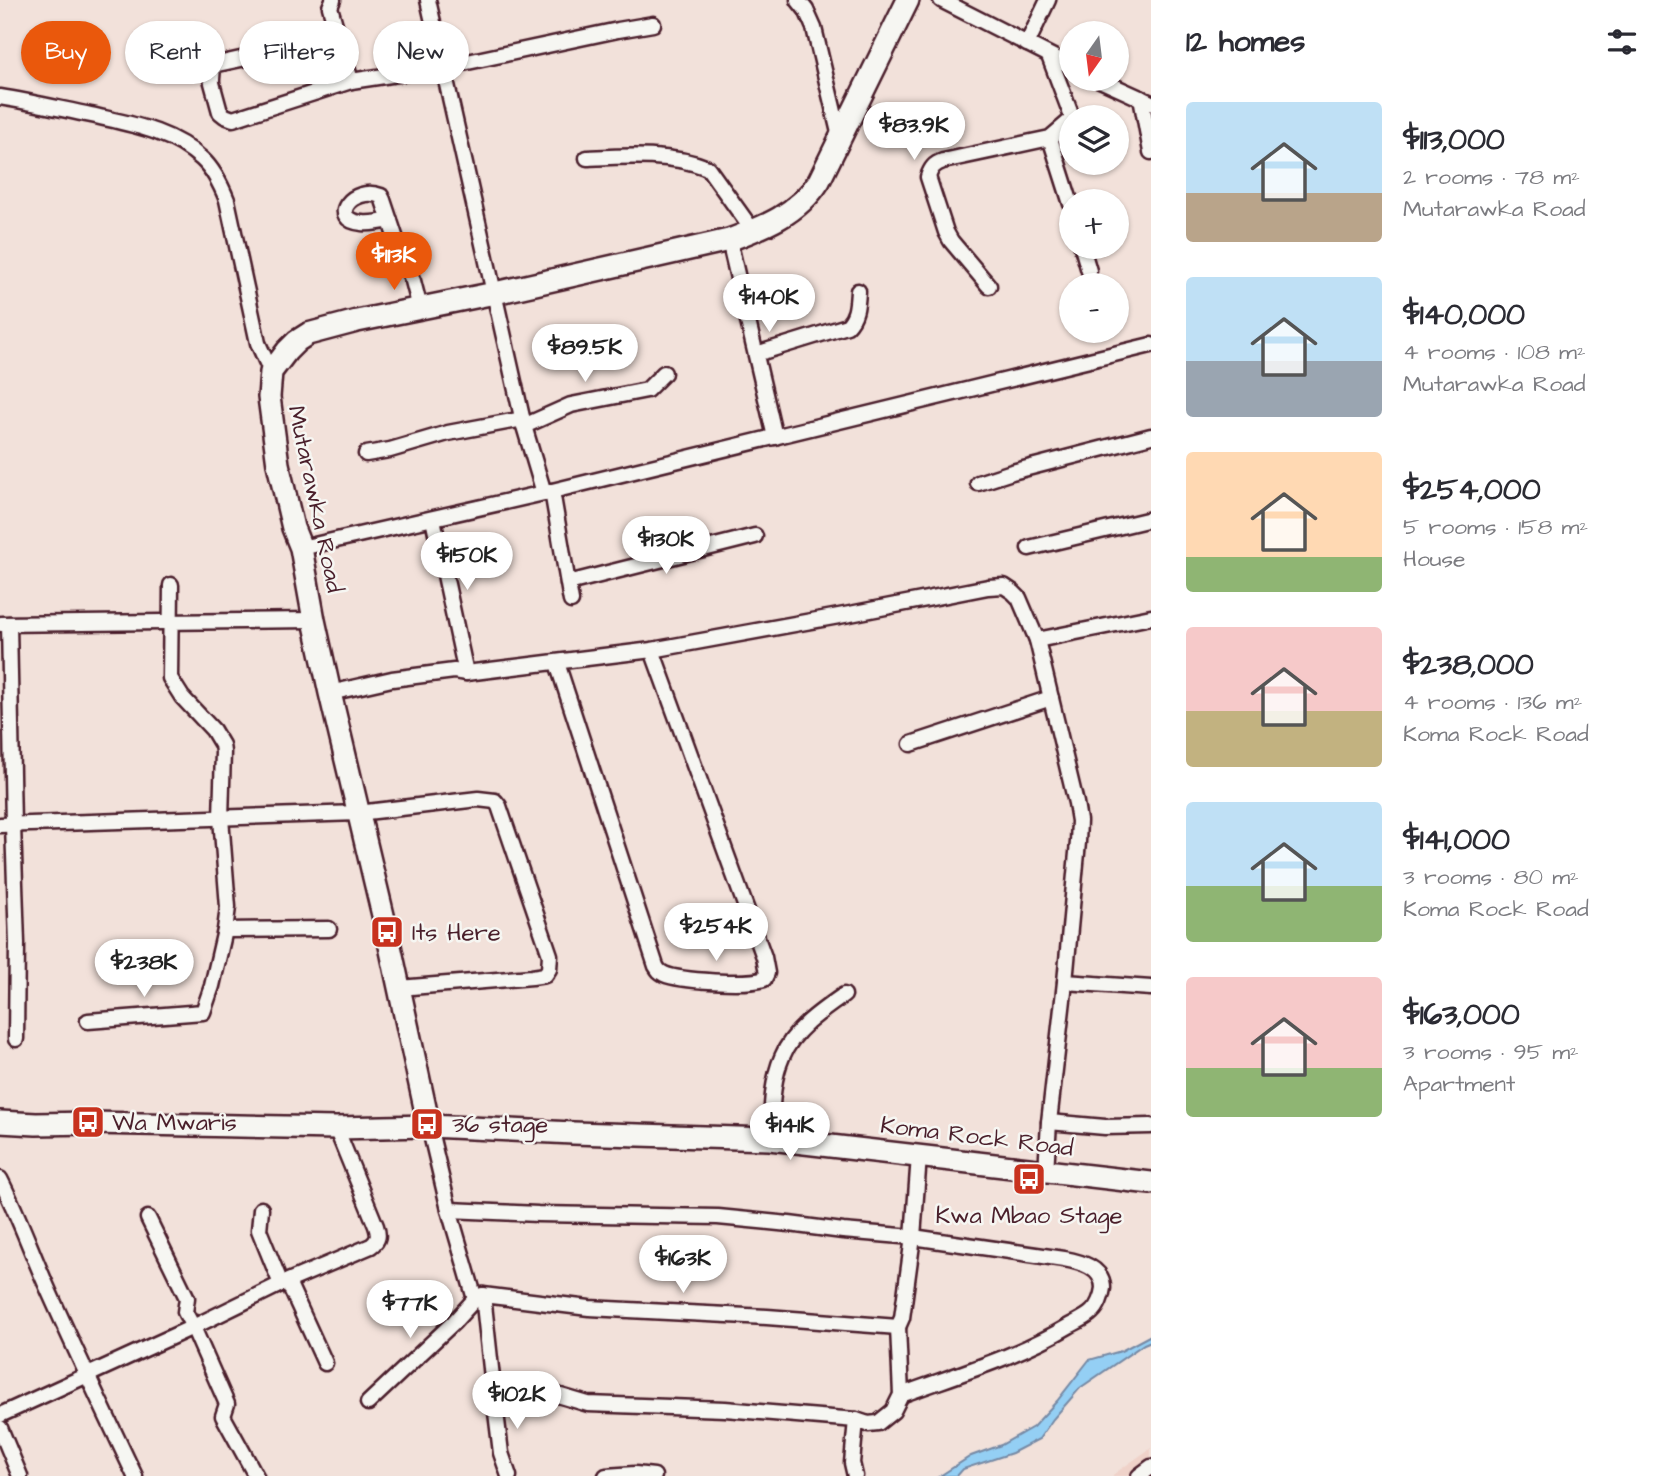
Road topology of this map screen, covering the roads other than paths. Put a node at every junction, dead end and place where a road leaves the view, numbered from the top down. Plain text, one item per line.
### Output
1 (332, 0) edge
2 (428, 0) edge
3 (798, 0) edge
4 (908, 0) edge
5 (941, 0) edge
6 (1048, 0) edge
7 (334, 21) edge
8 (433, 21) edge
9 (653, 24) dead end
10 (1027, 44) junction
11 (1049, 56) junction
12 (1059, 61) edge
13 (469, 62) edge
14 (212, 84) edge
15 (342, 84) edge
16 (448, 84) edge
17 (1124, 91) edge
18 (0, 97) edge
19 (1146, 101) edge
20 (1066, 105) edge
21 (1059, 130) edge
22 (840, 137) junction
23 (1050, 138) junction
24 (1151, 152) edge
25 (587, 158) dead end
26 (1066, 189) edge
27 (390, 220) dead end
28 (753, 231) junction
29 (729, 240) junction
30 (1086, 259) edge
31 (1089, 271) dead end
32 (989, 286) dead end
33 (858, 291) dead end
34 (495, 293) junction
35 (420, 309) junction
36 (1151, 345) edge
37 (756, 354) junction
38 (271, 372) junction
39 (664, 373) dead end
40 (524, 423) junction
41 (1151, 436) edge
42 (775, 437) junction
43 (366, 454) dead end
44 (978, 483) dead end
45 (548, 492) junction
46 (433, 519) junction
47 (1151, 519) edge
48 (755, 536) dead end
49 (301, 548) junction
50 (1029, 548) dead end
51 (568, 583) junction
52 (171, 585) dead end
53 (571, 601) dead end
54 (1151, 617) edge
55 (314, 620) junction
56 (169, 622) junction
57 (5, 624) edge
58 (1037, 640) junction
59 (652, 650) junction
60 (558, 663) junction
61 (466, 673) junction
62 (330, 692) junction
63 (1051, 698) junction
64 (911, 744) dead end
65 (358, 813) junction
66 (221, 818) junction
67 (6, 825) edge
68 (328, 929) dead end
69 (225, 930) junction
70 (1065, 982) junction
71 (399, 988) junction
72 (1151, 988) edge
73 (844, 995) dead end
74 (88, 1021) dead end
75 (16, 1039) dead end
76 (0, 1122) edge
77 (1049, 1122) junction
78 (429, 1126) junction
79 (1151, 1126) edge
80 (336, 1128) junction
81 (769, 1139) junction
82 (919, 1156) junction
83 (1046, 1172) junction
84 (0, 1179) edge
85 (1151, 1183) edge
86 (261, 1209) dead end
87 (449, 1210) junction
88 (148, 1218) dead end
89 (913, 1237) junction
90 (285, 1283) junction
91 (479, 1297) junction
92 (193, 1327) junction
93 (898, 1327) junction
94 (325, 1363) dead end
95 (86, 1375) junction
96 (901, 1395) junction
97 (494, 1396) junction
98 (368, 1403) dead end
99 (0, 1415) edge
100 (856, 1420) junction
101 (0, 1428) edge
102 (1151, 1467) edge
103 (20, 1476) edge
104 (135, 1476) edge
105 (256, 1476) edge
106 (509, 1476) edge
107 (606, 1476) edge
108 (654, 1476) edge
109 (855, 1476) edge
110 (1139, 1476) edge

1 - 7 street
2 - 8 street
3 - 22 street
4 - 22 street
5 - 10 street
6 - 10 street
9 - 13 street
10 - 11 street
11 - 12 street
11 - 20 street
14 - 15 street
16 - 34 street
17 - 19 street
18 - 38 street
19 - 24 street
21 - 23 street
22 - 28 street
23 - 26 street
23 - 32 street
25 - 28 street
27 - 35 street
28 - 29 street
29 - 34 street
29 - 37 street
30 - 31 street
33 - 37 street
34 - 35 street
34 - 40 street
35 - 38 street
36 - 42 street
37 - 42 street
38 - 49 street, Mutarawka Road
39 - 40 street
40 - 43 street
40 - 45 street
41 - 44 street
42 - 45 street
45 - 46 street
45 - 51 street
46 - 49 street
46 - 61 street
47 - 50 street
48 - 51 street
49 - 55 street, Mutarawka Road
51 - 53 street
52 - 56 street
54 - 58 street
55 - 56 street
55 - 62 street, Mutarawka Road
56 - 57 street
56 - 66 street
57 - 67 street
58 - 59 street
58 - 63 street
59 - 60 street
59 - 60 street
60 - 61 street
61 - 62 street
62 - 65 street, Mutarawka Road
63 - 64 street
63 - 70 street
65 - 66 street
65 - 71 street, Mutarawka Road
65 - 71 street
66 - 67 street
66 - 69 street
67 - 75 street
68 - 69 street
69 - 74 street
70 - 72 street
70 - 77 street
71 - 78 street, Mutarawka Road
73 - 81 street
76 - 80 street, Koma Rock Road
77 - 79 street
77 - 83 street
78 - 80 street, Koma Rock Road
78 - 81 street, Koma Rock Road
78 - 87 street
80 - 90 street
81 - 82 street, Koma Rock Road
82 - 83 street, Koma Rock Road
82 - 89 street
83 - 85 street, Koma Rock Road
84 - 95 street
86 - 90 street
87 - 89 street
87 - 91 street
88 - 92 street
89 - 93 street
89 - 96 street
90 - 92 street
90 - 94 street
91 - 93 street
91 - 97 street
91 - 98 street
92 - 95 street
92 - 105 street
93 - 96 street
95 - 99 street
95 - 104 street
96 - 100 street
97 - 100 street
97 - 106 street
100 - 109 street
101 - 103 street
102 - 110 street
107 - 108 street

